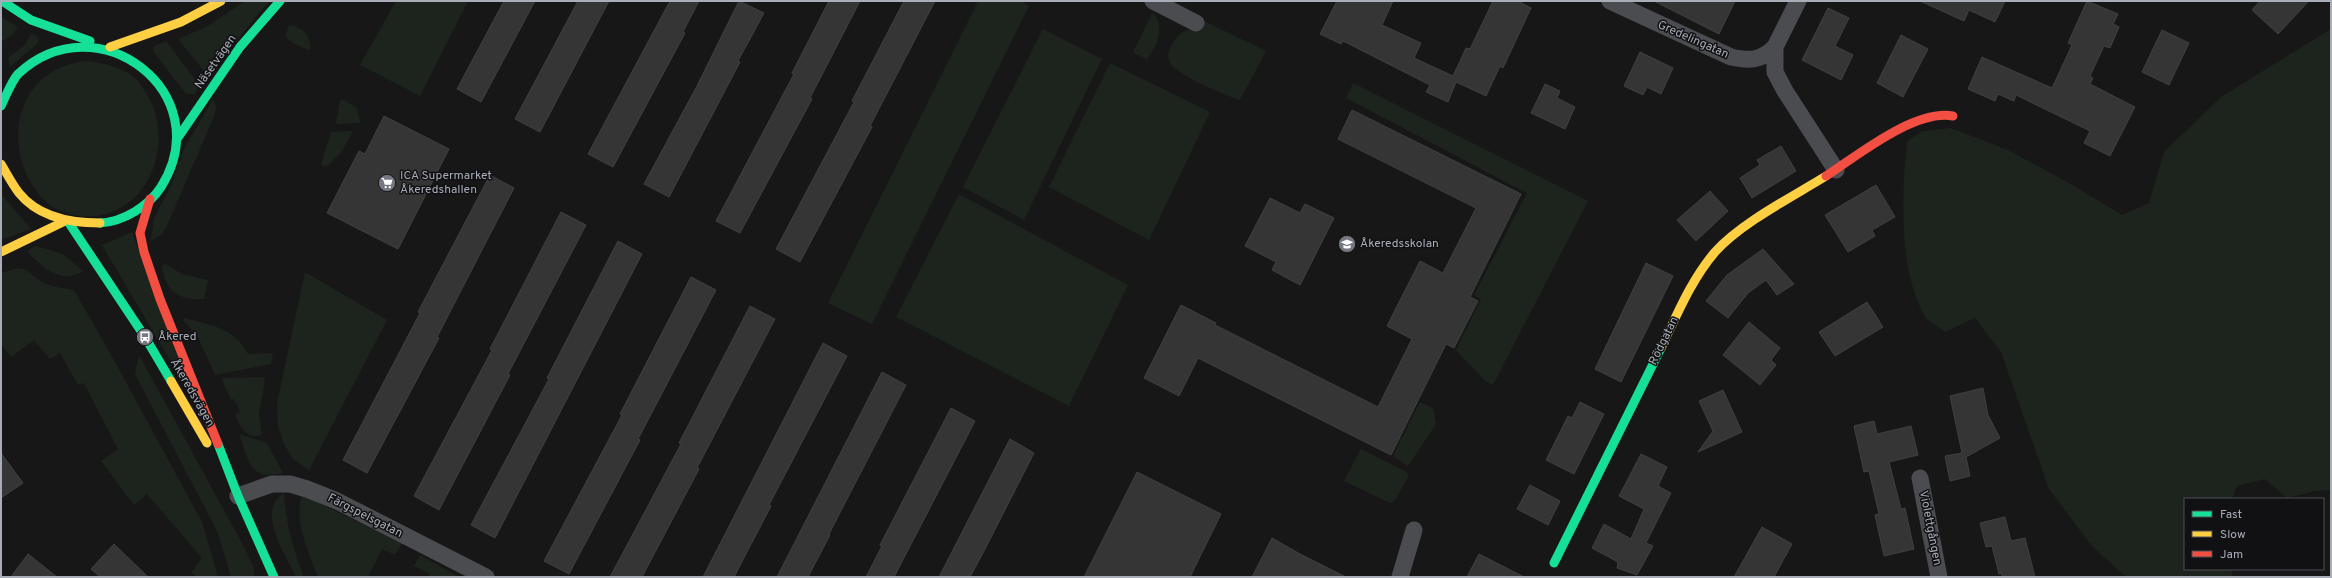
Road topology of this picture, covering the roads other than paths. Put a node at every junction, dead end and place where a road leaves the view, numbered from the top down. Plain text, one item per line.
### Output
1 (2, 1) edge
2 (221, 1) edge
3 (280, 1) edge
4 (1153, 1) edge
5 (1610, 1) edge
6 (1798, 1) edge
7 (1196, 23) dead end
8 (106, 47) junction
9 (1775, 47) junction
10 (1, 106) edge
11 (1953, 116) dead end
12 (177, 139) junction
13 (1, 164) edge
14 (1836, 170) junction
15 (150, 199) junction
16 (66, 223) junction
17 (1, 252) edge
18 (1920, 478) dead end
19 (238, 496) junction
20 (1414, 530) dead end
21 (1554, 563) dead end
22 (274, 577) edge
23 (486, 577) edge
24 (1400, 577) edge
25 (1939, 577) edge

1 - 8 street, Näsetvägen
2 - 8 street, Näsetvägen
3 - 12 street, Näsetvägen
4 - 7 street
5 - 9 street, Gredelingatan
6 - 9 street
8 - 10 street, Näsetvägen
8 - 12 street, Näsetvägen
9 - 14 street
11 - 14 street, Rödgatan
12 - 15 street, Näsetvägen
13 - 16 street, Näsetvägen
14 - 21 street, Rödgatan
15 - 16 street, Näsetvägen
15 - 19 street, Åkeredsvägen
16 - 17 street
16 - 19 street, Åkeredsvägen
18 - 25 street, Violettgången
19 - 22 street, Åkeredsvägen
19 - 23 street, Färgspelsgatan
20 - 24 street

